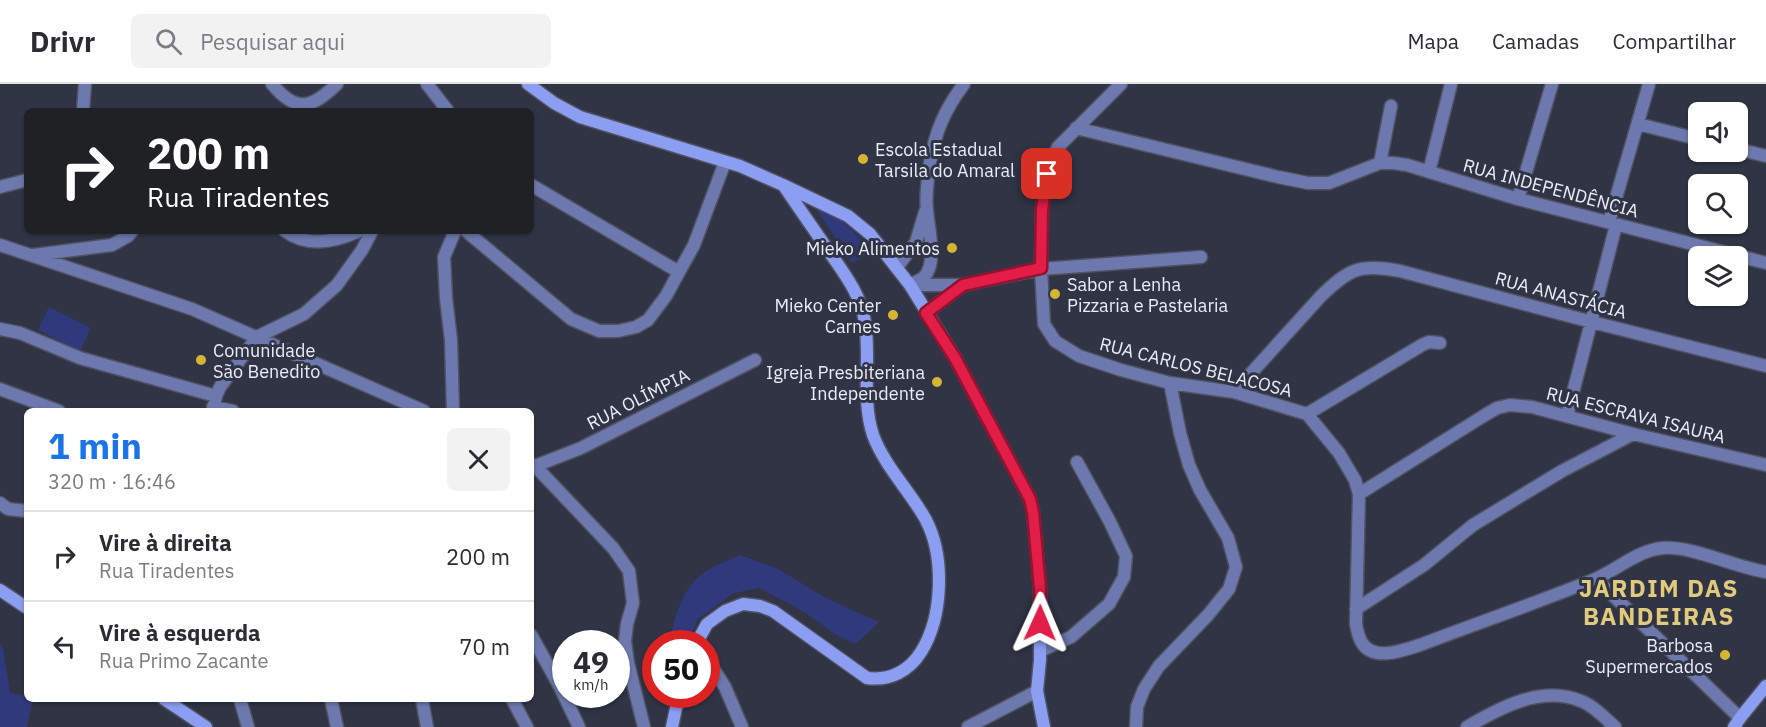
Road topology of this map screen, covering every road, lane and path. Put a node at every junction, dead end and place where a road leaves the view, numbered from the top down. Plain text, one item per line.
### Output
1 (85, 84) edge
2 (272, 84) edge
3 (337, 84) edge
4 (427, 84) edge
5 (528, 84) edge
6 (964, 84) edge
7 (1121, 84) edge
8 (1451, 84) edge
9 (1552, 84) edge
10 (1649, 84) edge
11 (1391, 106) dead end
12 (82, 108) edge
13 (446, 108) edge
14 (1638, 124) junction
15 (1076, 128) junction
16 (1688, 136) edge
17 (1748, 152) edge
18 (1766, 156) edge
19 (725, 162) junction
20 (1380, 163) junction
21 (1429, 172) junction
22 (24, 181) edge
23 (783, 185) junction
24 (0, 187) edge
25 (534, 187) edge
26 (1518, 199) junction
27 (926, 208) junction
28 (1613, 224) junction
29 (130, 234) edge
30 (289, 234) edge
31 (351, 234) edge
32 (370, 234) edge
33 (454, 234) edge
34 (470, 234) edge
35 (0, 245) edge
36 (31, 256) junction
37 (1201, 257) dead end
38 (1766, 263) edge
39 (897, 267) junction
40 (1041, 268) junction
41 (680, 273) junction
42 (910, 285) junction
43 (963, 285) junction
44 (926, 313) junction
45 (1592, 322) junction
46 (0, 329) edge
47 (257, 337) junction
48 (1440, 343) dead end
49 (755, 360) dead end
50 (1766, 366) edge
51 (1170, 383) junction
52 (0, 389) edge
53 (1234, 392) junction
54 (214, 405) edge
55 (51, 408) edge
56 (417, 408) edge
57 (453, 408) edge
58 (1307, 414) junction
59 (1567, 416) junction
60 (1633, 434) junction
61 (1077, 462) dead end
62 (534, 465) edge
63 (1766, 465) edge
64 (534, 466) edge
65 (1359, 494) junction
66 (0, 503) edge
67 (24, 511) edge
68 (1766, 572) edge
69 (1596, 579) junction
70 (0, 590) edge
71 (24, 606) edge
72 (1356, 609) junction
73 (704, 630) edge
74 (534, 640) edge
75 (1040, 651) junction
76 (720, 679) edge
77 (1765, 689) edge
78 (1037, 691) junction
79 (168, 702) edge
80 (241, 702) edge
81 (332, 702) edge
82 (423, 702) edge
83 (514, 702) edge
84 (676, 708) edge
85 (1737, 722) edge
86 (1476, 725) edge
87 (206, 727) edge
88 (248, 727) edge
89 (337, 727) edge
90 (427, 727) edge
91 (527, 727) edge
92 (579, 727) edge
93 (644, 727) edge
94 (672, 727) edge
95 (742, 727) edge
96 (968, 727) edge
97 (1044, 727) edge
98 (1136, 727) edge
99 (1615, 727) edge

1 - 12 street
2 - 3 street
4 - 13 street
5 - 19 main road
6 - 27 street
7 - 15 street, RUA CARLOS BELACOSA
8 - 21 street
9 - 26 street
10 - 14 street
11 - 20 street
14 - 16 street
14 - 28 street
15 - 20 street, RUA INDEPENDÊNCIA
15 - 40 street, RUA CARLOS BELACOSA
17 - 18 street
19 - 23 main road
19 - 41 street
20 - 21 street, RUA INDEPENDÊNCIA
21 - 26 street, RUA INDEPENDÊNCIA
22 - 24 street
23 - 39 main road
23 - 73 main road
25 - 41 street
26 - 28 street, RUA INDEPENDÊNCIA
27 - 39 street
27 - 42 street
28 - 38 street, RUA INDEPENDÊNCIA
28 - 45 street
29 - 36 street
30 - 31 street
32 - 47 street
33 - 57 street
34 - 41 street
35 - 36 street
36 - 47 street
37 - 40 street
39 - 42 main road
40 - 43 street
40 - 51 street, RUA CARLOS BELACOSA
42 - 43 street
42 - 44 main road
43 - 44 street
44 - 75 main road
45 - 50 street, RUA ANASTÁCIA
45 - 53 street, RUA ANASTÁCIA
45 - 59 street
46 - 54 street
47 - 54 street
47 - 56 street
48 - 58 street
49 - 62 street, RUA OLÍMPIA
51 - 53 street, RUA CARLOS BELACOSA
51 - 98 street
52 - 55 street
53 - 58 street, RUA CARLOS BELACOSA
58 - 65 street, RUA CARLOS BELACOSA
59 - 60 street, RUA ESCRAVA ISAURA
59 - 65 street, RUA ESCRAVA ISAURA
60 - 63 street, RUA ESCRAVA ISAURA
60 - 72 street
61 - 75 street
64 - 93 street
65 - 72 street, RUA CARLOS BELACOSA
66 - 67 street
68 - 69 street, RUA CARLOS BELACOSA
69 - 72 street, RUA CARLOS BELACOSA
69 - 85 street
70 - 71 main road
74 - 92 street
75 - 78 main road
76 - 95 street
77 - 85 main road
78 - 96 street
78 - 97 main road
79 - 87 main road
80 - 88 street
81 - 89 street
82 - 90 street
83 - 91 street
84 - 94 main road
86 - 99 street

